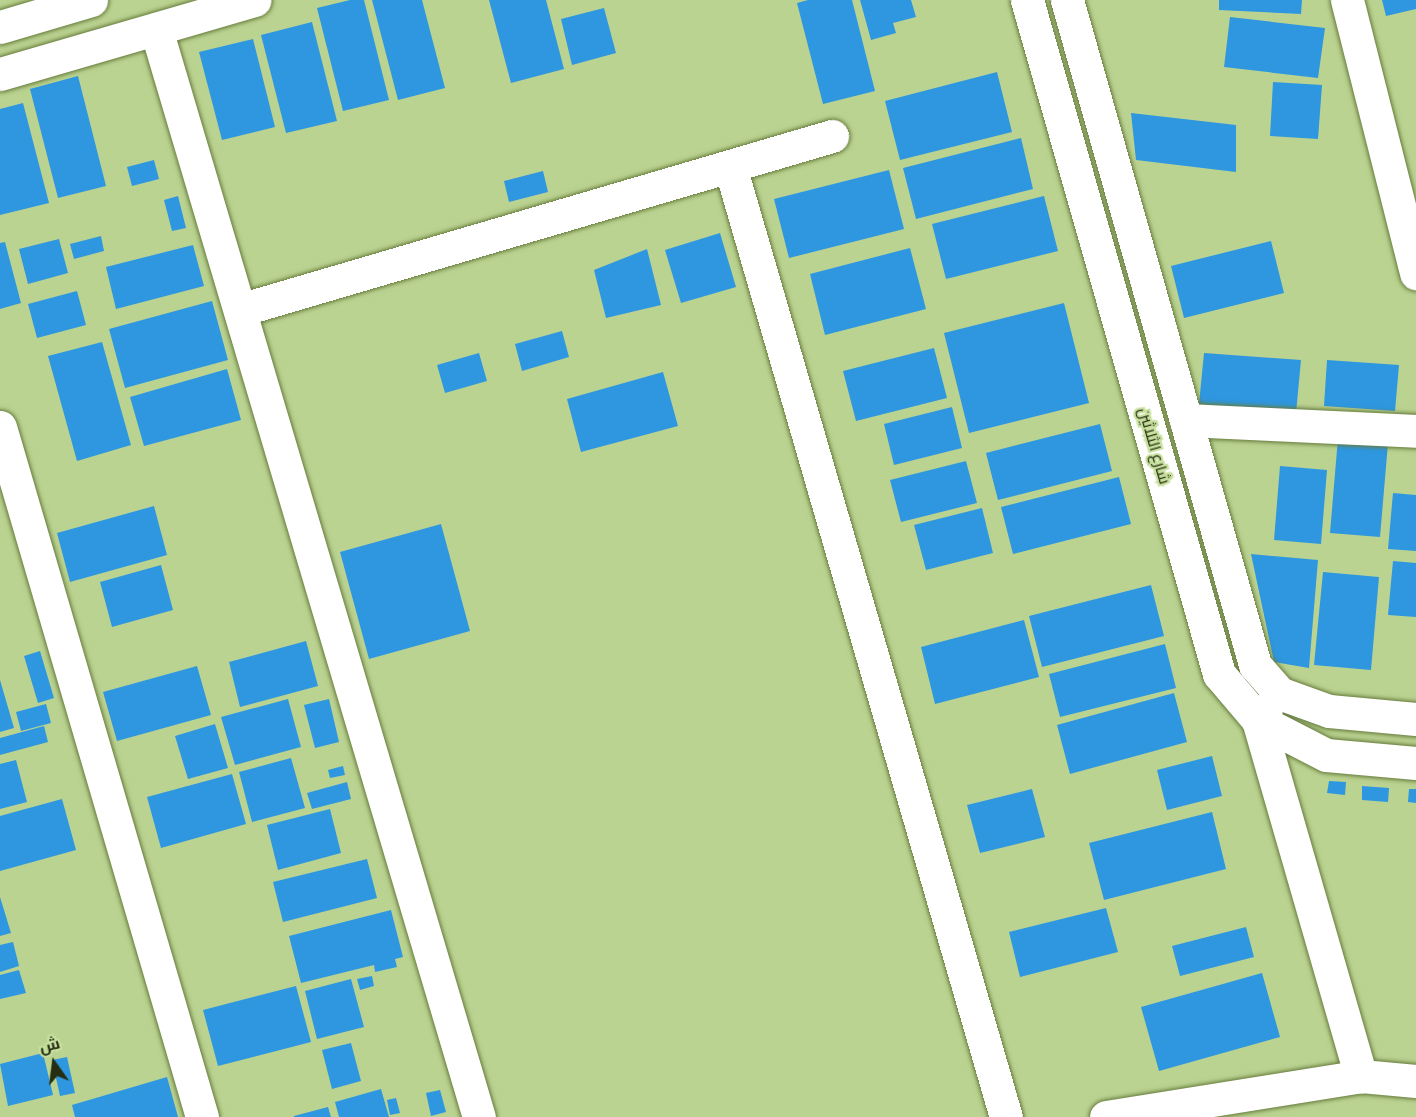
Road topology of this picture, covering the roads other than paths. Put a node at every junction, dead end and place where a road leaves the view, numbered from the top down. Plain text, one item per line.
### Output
1 (91, 0) edge
2 (254, 0) edge
3 (1027, 0) edge
4 (1067, 0) edge
5 (1347, 0) edge
6 (0, 27) edge
7 (156, 29) junction
8 (0, 74) edge
9 (832, 136) dead end
10 (1402, 163) edge
11 (730, 166) junction
12 (1416, 273) edge
13 (243, 309) junction
14 (1186, 420) junction
15 (0, 427) edge
16 (1416, 431) edge
17 (1279, 693) junction
18 (1416, 719) edge
19 (1258, 720) junction
20 (1416, 763) edge
21 (1361, 1076) junction
22 (1416, 1081) edge
23 (202, 1117) edge
24 (479, 1117) edge
25 (1006, 1117) edge
26 (1106, 1117) edge

1 - 6 street
2 - 7 street
3 - 19 street, شارع الثلاثين
4 - 14 street
5 - 10 street
7 - 8 street
7 - 13 street
9 - 11 street
10 - 12 street
11 - 13 street
11 - 25 street
13 - 24 street
14 - 16 street
14 - 17 street
15 - 23 street
17 - 18 street
17 - 19 street
19 - 20 street, شارع الثلاثين
19 - 21 street
21 - 22 street
21 - 26 street

